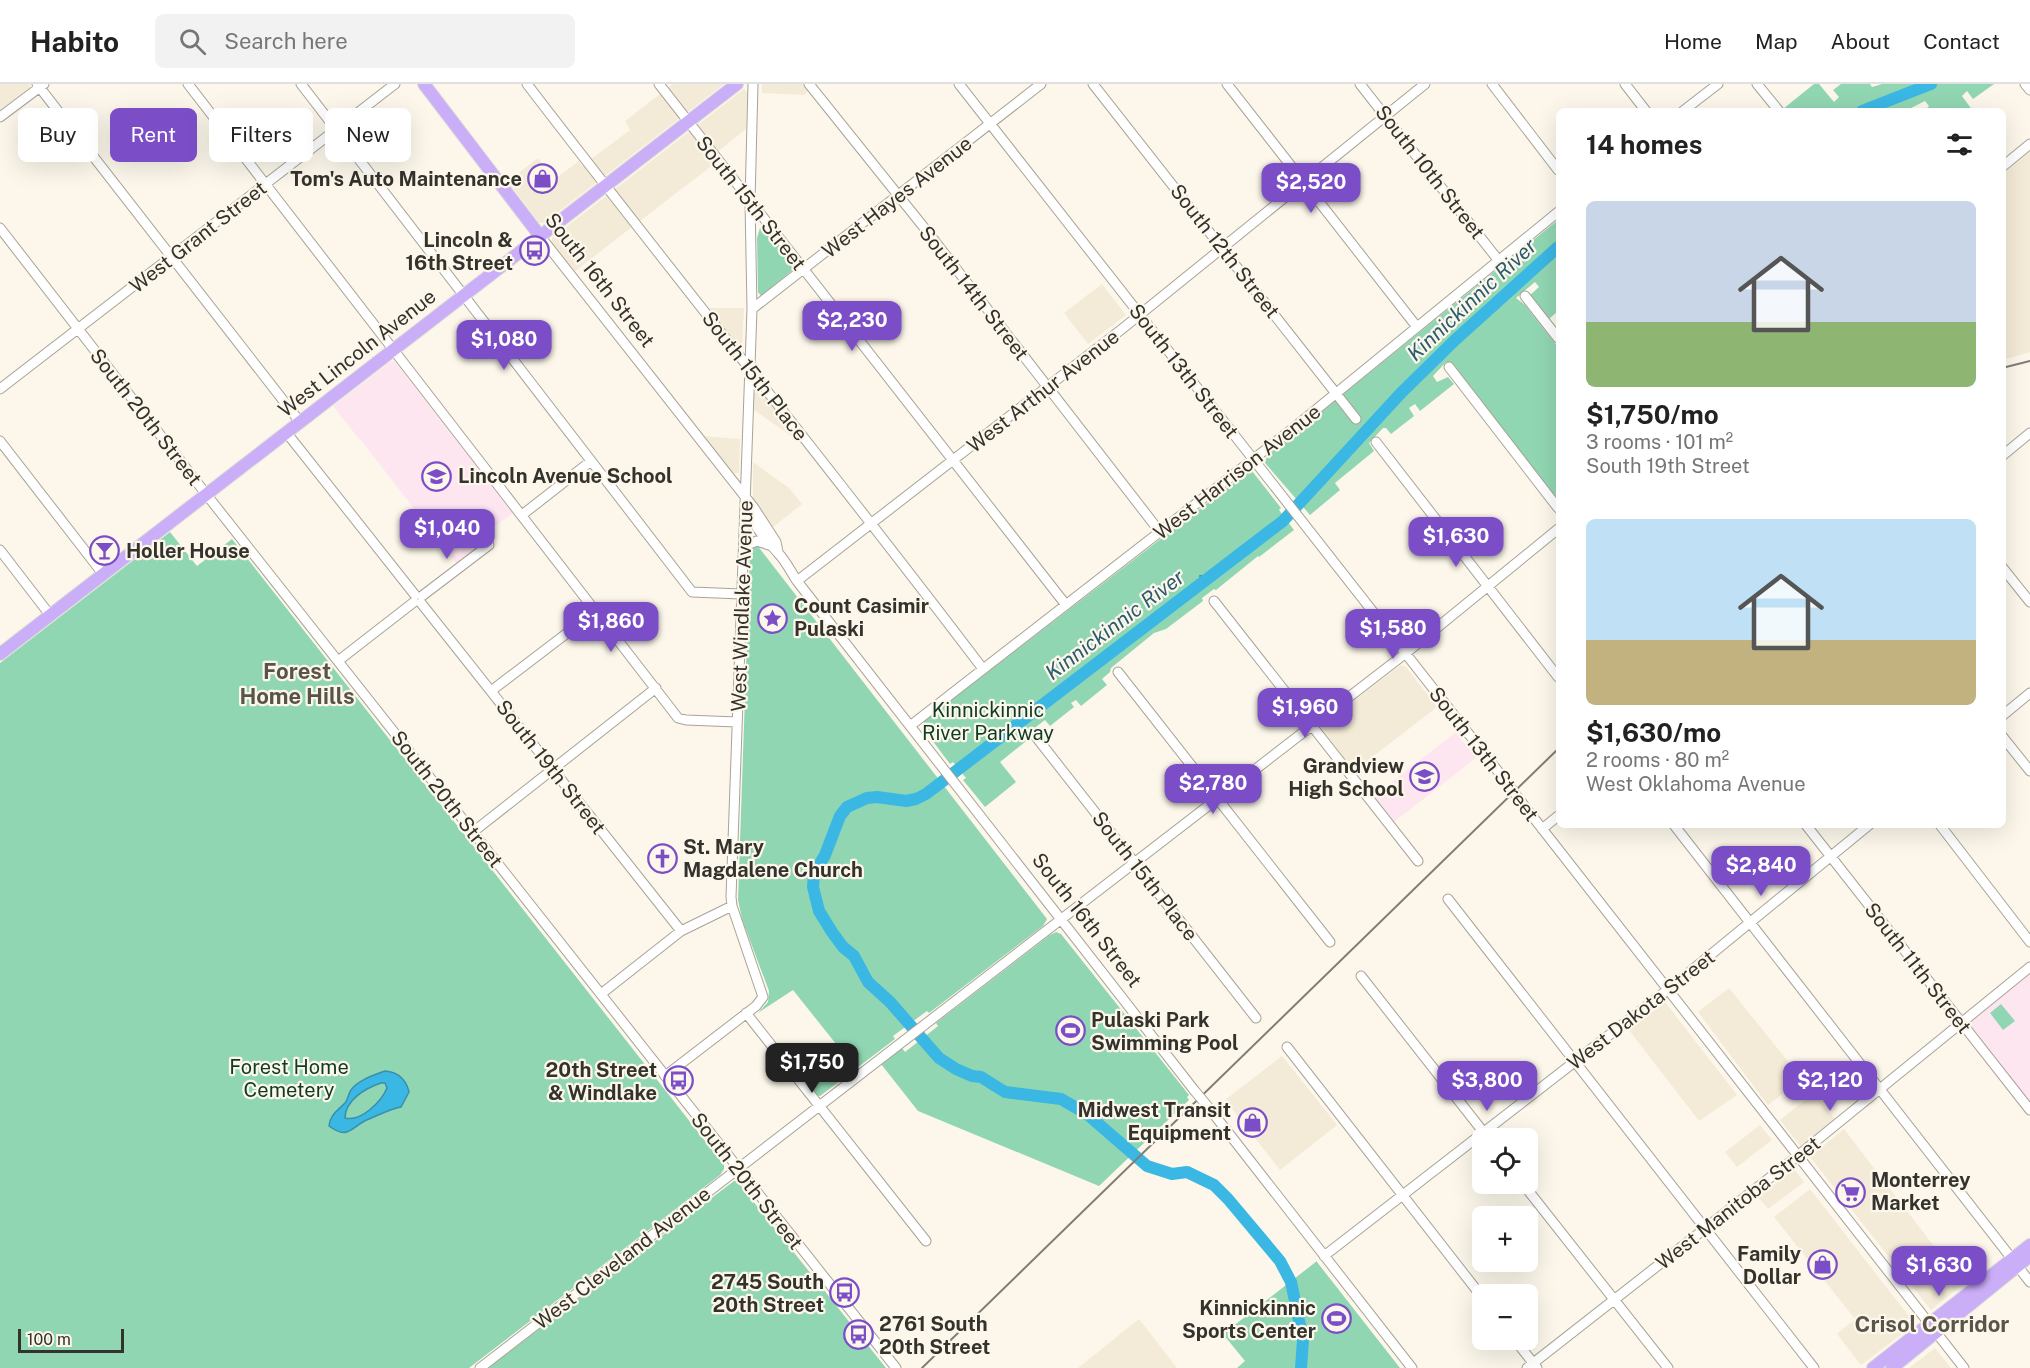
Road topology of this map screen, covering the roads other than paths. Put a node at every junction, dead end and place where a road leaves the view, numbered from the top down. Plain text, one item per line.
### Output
1 (188, 84) edge
2 (301, 84) edge
3 (395, 84) edge
4 (424, 84) edge
5 (527, 84) edge
6 (659, 84) edge
7 (737, 84) edge
8 (753, 84) edge
9 (809, 84) edge
10 (959, 84) edge
11 (1041, 84) edge
12 (1093, 84) edge
13 (1227, 84) edge
14 (1360, 84) edge
15 (1425, 84) edge
16 (1492, 84) edge
17 (1625, 84) edge
18 (1718, 84) edge
19 (1757, 84) edge
20 (2025, 84) edge
21 (40, 85) edge
22 (2030, 90) edge
23 (363, 108) edge
24 (1644, 108) edge
25 (1687, 108) edge
26 (1777, 108) edge
27 (325, 116) edge
28 (1386, 116) junction
29 (0, 117) edge
30 (688, 122) junction
31 (990, 124) junction
32 (325, 137) edge
33 (2030, 144) edge
34 (360, 162) edge
35 (2006, 164) edge
36 (1556, 167) edge
37 (1303, 183) junction
38 (266, 184) junction
39 (605, 186) junction
40 (898, 196) junction
41 (750, 201) junction
42 (1556, 214) edge
43 (0, 228) edge
44 (540, 236) junction
45 (1222, 248) junction
46 (172, 257) junction
47 (1499, 261) junction
48 (803, 270) junction
49 (463, 296) junction
50 (1525, 296) dead end
51 (752, 309) junction
52 (1140, 315) junction
53 (1418, 327) junction
54 (79, 329) junction
55 (1556, 335) edge
56 (393, 350) junction
57 (1449, 367) dead end
58 (748, 369) junction
59 (1047, 387) junction
60 (0, 390) edge
61 (1336, 393) junction
62 (1356, 419) dead end
63 (300, 422) junction
64 (286, 432) junction
65 (2030, 433) edge
66 (0, 441) edge
67 (1376, 442) dead end
68 (2006, 453) edge
69 (954, 460) junction
70 (1254, 460) junction
71 (591, 461) junction
72 (206, 494) junction
73 (746, 499) junction
74 (1556, 505) edge
75 (522, 515) junction
76 (872, 524) junction
77 (1556, 531) edge
78 (1160, 532) junction
79 (489, 545) dead end
80 (769, 545) junction
81 (744, 546) junction
82 (0, 550) edge
83 (778, 552) junction
84 (2006, 572) edge
85 (103, 574) junction
86 (797, 581) junction
87 (1488, 586) junction
88 (741, 594) junction
89 (418, 599) junction
90 (1214, 601) dead end
91 (2030, 602) edge
92 (1066, 605) junction
93 (596, 611) junction
94 (50, 615) junction
95 (1406, 653) junction
96 (0, 654) edge
97 (338, 661) junction
98 (983, 669) junction
99 (1118, 672) dead end
100 (1556, 674) edge
101 (656, 688) junction
102 (491, 691) junction
103 (2030, 693) edge
104 (2006, 713) edge
105 (738, 722) junction
106 (910, 726) junction
107 (1312, 726) junction
108 (1033, 733) dead end
109 (2006, 741) edge
110 (552, 770) junction
111 (2030, 771) edge
112 (1217, 799) junction
113 (1556, 818) edge
114 (1676, 828) edge
115 (1808, 828) edge
116 (1865, 828) edge
117 (1942, 828) edge
118 (1542, 829) junction
119 (473, 832) junction
120 (1831, 857) junction
121 (1418, 861) dead end
122 (1134, 862) junction
123 (1448, 899) dead end
124 (732, 906) junction
125 (1061, 918) junction
126 (1751, 923) junction
127 (681, 931) junction
128 (1330, 942) dead end
129 (2030, 942) edge
130 (2030, 967) edge
131 (1361, 976) dead end
132 (1668, 989) junction
133 (601, 994) junction
134 (746, 1013) junction
135 (1256, 1018) dead end
136 (1961, 1023) junction
137 (1287, 1047) dead end
138 (1575, 1061) junction
139 (665, 1076) junction
140 (1880, 1089) junction
141 (819, 1106) junction
142 (2030, 1110) edge
143 (1480, 1128) edge
144 (1494, 1128) edge
145 (1472, 1145) edge
146 (1797, 1156) junction
147 (737, 1169) junction
148 (1403, 1194) junction
149 (1531, 1194) edge
150 (1705, 1229) junction
151 (926, 1241) dead end
152 (2030, 1245) edge
153 (1324, 1256) junction
154 (2030, 1256) edge
155 (2015, 1263) junction
156 (2030, 1282) edge
157 (1472, 1284) edge
158 (1614, 1300) junction
159 (1933, 1329) junction
160 (1522, 1350) edge
161 (1532, 1366) edge
162 (480, 1368) edge
163 (896, 1368) edge
164 (1412, 1368) edge
165 (1668, 1368) edge
166 (1814, 1368) edge
167 (1873, 1368) edge
168 (1892, 1368) edge
169 (1964, 1368) edge

1 - 38 street
2 - 27 street
3 - 23 street, West Grant Street
4 - 44 main road, South 16th Street
5 - 39 street, South 15th Place
6 - 30 street, South 15th Street
7 - 30 main road, West Lincoln Avenue
8 - 41 street, West Windlake Avenue
9 - 40 street, South 14th Street
10 - 31 street, South 13th Street
11 - 31 street, West Hayes Avenue
12 - 45 street, South 12th Street
13 - 37 street
14 - 28 street, South 10th Street
15 - 28 street, West Arthur Avenue
16 - 36 street
17 - 24 street
18 - 25 street
19 - 26 street
20 - 22 street
21 - 29 street
21 - 46 street
28 - 37 street, West Arthur Avenue
28 - 47 street, South 10th Street
30 - 39 main road, West Lincoln Avenue
30 - 41 street, South 15th Street
31 - 40 street, West Hayes Avenue
31 - 52 street, South 13th Street
32 - 38 street, West Grant Street
33 - 35 street
34 - 49 street
37 - 45 street, West Arthur Avenue
37 - 53 street
38 - 46 street, West Grant Street
38 - 56 street
39 - 44 main road, West Lincoln Avenue
39 - 58 street, South 15th Place
40 - 48 street, West Hayes Avenue
40 - 59 street, South 14th Street
41 - 48 street, South 15th Street
41 - 51 street, West Windlake Avenue
42 - 47 street, West Harrison Avenue
43 - 54 street, South 20th Street
44 - 49 main road, West Lincoln Avenue
44 - 73 street, South 16th Street
45 - 52 street, West Arthur Avenue
45 - 61 street, South 12th Street
46 - 54 street, West Grant Street
46 - 63 street
47 - 53 street, West Harrison Avenue
48 - 51 street, West Hayes Avenue
48 - 69 street, South 15th Street
49 - 56 main road, West Lincoln Avenue
49 - 71 street
50 - 55 street
51 - 58 street, West Windlake Avenue
52 - 59 street, West Arthur Avenue
52 - 70 street, South 13th Street
53 - 61 street, West Harrison Avenue
54 - 60 street, West Grant Street
54 - 72 street, South 20th Street
56 - 63 main road, West Lincoln Avenue
56 - 75 street
57 - 74 street
58 - 73 street, West Windlake Avenue
58 - 76 street, South 15th Place
59 - 69 street, West Arthur Avenue
59 - 78 street, South 14th Street
61 - 62 street, South 12th Street
61 - 70 street, West Harrison Avenue
63 - 64 main road, West Lincoln Avenue
64 - 72 main road, West Lincoln Avenue
64 - 89 street, South 19th Street
65 - 68 street
66 - 85 street
67 - 87 street
69 - 76 street, West Arthur Avenue
69 - 92 street, South 15th Street
70 - 78 street, West Harrison Avenue
70 - 95 street, South 13th Street
71 - 75 street
71 - 88 street
72 - 85 main road, West Lincoln Avenue
72 - 97 street, South 20th Street
73 - 80 street, South 16th Street
73 - 81 street, West Windlake Avenue
73 - 83 street, South 16th Street
75 - 93 street
76 - 86 street, West Arthur Avenue
76 - 98 street, South 15th Place
77 - 87 street, West Cleveland Avenue
78 - 92 street, West Harrison Avenue
79 - 89 street
80 - 81 street
80 - 83 street, South 16th Street
81 - 88 street, West Windlake Avenue
82 - 94 street
83 - 86 street, South 16th Street
84 - 91 street
85 - 94 main road, West Lincoln Avenue
86 - 106 street, South 16th Street
87 - 95 street, West Cleveland Avenue
87 - 100 street
88 - 105 street, West Windlake Avenue
89 - 97 street
89 - 102 street, South 19th Street
90 - 107 street
92 - 98 street, West Harrison Avenue
93 - 101 street
93 - 102 street
94 - 96 main road, West Lincoln Avenue
95 - 107 street, West Cleveland Avenue
95 - 118 street, South 13th Street, bridge
97 - 119 street, South 20th Street
98 - 106 street, West Harrison Avenue
99 - 112 street
101 - 105 street
101 - 110 street
102 - 110 street, South 19th Street
103 - 104 street
105 - 124 street, West Windlake Avenue
106 - 125 street, South 16th Street
107 - 112 street, West Cleveland Avenue
107 - 121 street
108 - 122 street, South 15th Place
109 - 111 street
110 - 119 street
110 - 127 street, South 19th Street
112 - 122 street, West Cleveland Avenue
112 - 128 street
113 - 118 street
114 - 126 street
115 - 120 street, South 11th Street
116 - 120 street, West Dakota Street
117 - 129 street
118 - 132 street, South 13th Street
119 - 133 street, South 20th Street
120 - 126 street, West Dakota Street
120 - 136 street, South 11th Street
122 - 125 street, West Cleveland Avenue
122 - 135 street, South 15th Place
123 - 138 street
124 - 127 street
124 - 134 street, West Windlake Avenue
125 - 141 street, West Cleveland Avenue
125 - 153 street, South 16th Street, bridge
126 - 132 street, West Dakota Street
126 - 140 street
127 - 133 street
130 - 136 street, West Manitoba Street
131 - 143 street
132 - 138 street, West Dakota Street
132 - 146 street, South 13th Street
133 - 139 street, South 20th Street
134 - 139 street, West Windlake Avenue
134 - 141 street
136 - 140 street, West Manitoba Street
136 - 142 street, South 11th Street
137 - 148 street
138 - 144 street, West Dakota Street
138 - 150 street
139 - 147 street, South 20th Street
140 - 146 street, West Manitoba Street
140 - 155 street
141 - 147 street, West Cleveland Avenue
141 - 151 street
145 - 148 street, West Dakota Street
146 - 150 street, West Manitoba Street
146 - 159 street, South 13th Street
147 - 162 street, West Cleveland Avenue
147 - 163 street, South 20th Street
148 - 153 street, West Dakota Street
148 - 157 street
149 - 158 street
150 - 158 street, West Manitoba Street
150 - 166 street
152 - 155 main road
153 - 164 street, South 16th Street
154 - 155 main road
155 - 156 street
155 - 159 main road
158 - 161 street, West Manitoba Street
158 - 165 street
159 - 167 main road
159 - 168 main road
159 - 169 street, South 13th Street
160 - 161 street

